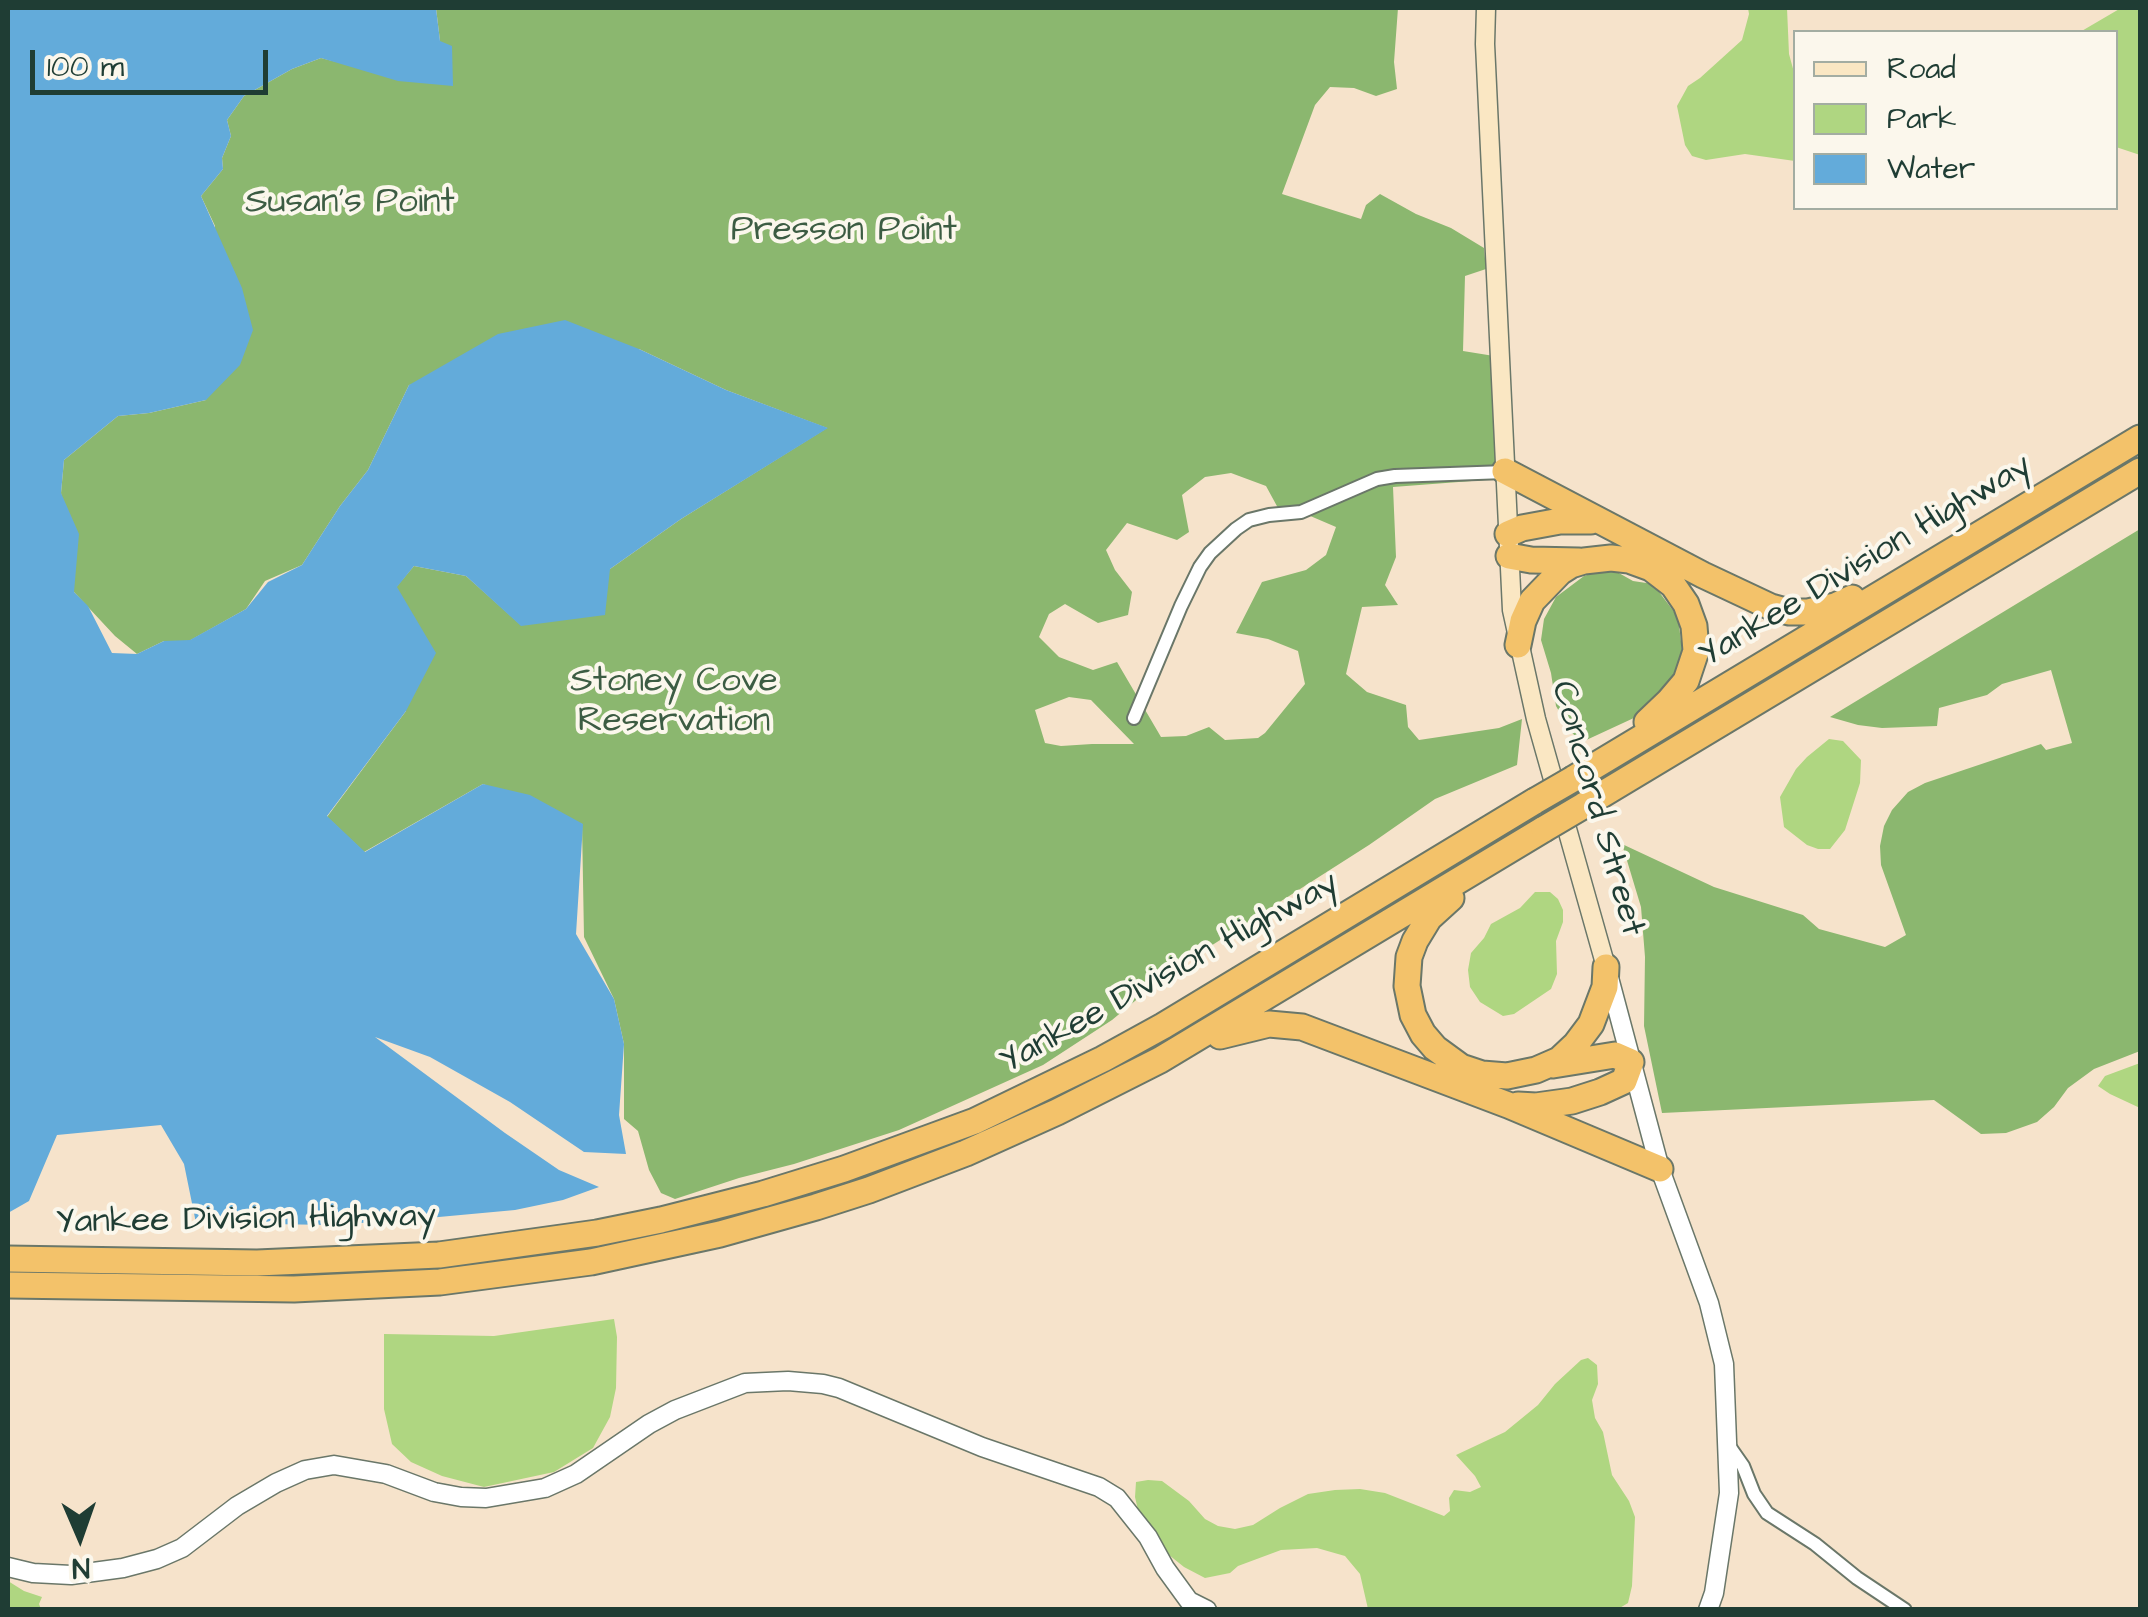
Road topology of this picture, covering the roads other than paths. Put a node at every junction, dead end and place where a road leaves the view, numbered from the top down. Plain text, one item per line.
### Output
1 (1486, 8) edge
2 (2140, 438) edge
3 (2140, 471) edge
4 (1505, 472) junction
5 (2042, 498) junction
6 (1606, 525) junction
7 (1509, 545) junction
8 (1584, 560) junction
9 (1518, 644) junction
10 (1134, 718) dead end
11 (1576, 777) junction
12 (1544, 829) junction
13 (1606, 967) junction
14 (1630, 1062) junction
15 (1546, 1067) junction
16 (1508, 1105) junction
17 (1058, 1112) junction
18 (1660, 1168) junction
19 (8, 1259) edge
20 (8, 1285) edge
21 (1727, 1444) junction
22 (8, 1567) edge
23 (1889, 1606) edge
24 (1207, 1610) edge
25 (1708, 1610) edge
26 (1906, 1610) edge

1 - 4 main road, Concord Street
2 - 5 highway, Yankee Division Highway
3 - 12 highway, Yankee Division Highway, bridge
4 - 6 highway
4 - 7 main road, Concord Street
4 - 10 street
5 - 6 highway
5 - 11 highway, Yankee Division Highway
6 - 7 highway
7 - 8 highway
7 - 9 main road, Concord Street
8 - 9 highway
8 - 11 highway
9 - 13 main road, Concord Street
11 - 19 highway, Yankee Division Highway, bridge
12 - 15 highway
12 - 17 highway, Yankee Division Highway
13 - 14 street, Concord Street
13 - 15 highway
14 - 15 highway
14 - 16 highway
14 - 18 street, Concord Street
16 - 17 highway
16 - 18 highway
17 - 20 highway, Yankee Division Highway
18 - 21 street, Concord Street
21 - 23 street
21 - 25 street, Concord Street
22 - 24 street
23 - 26 street

